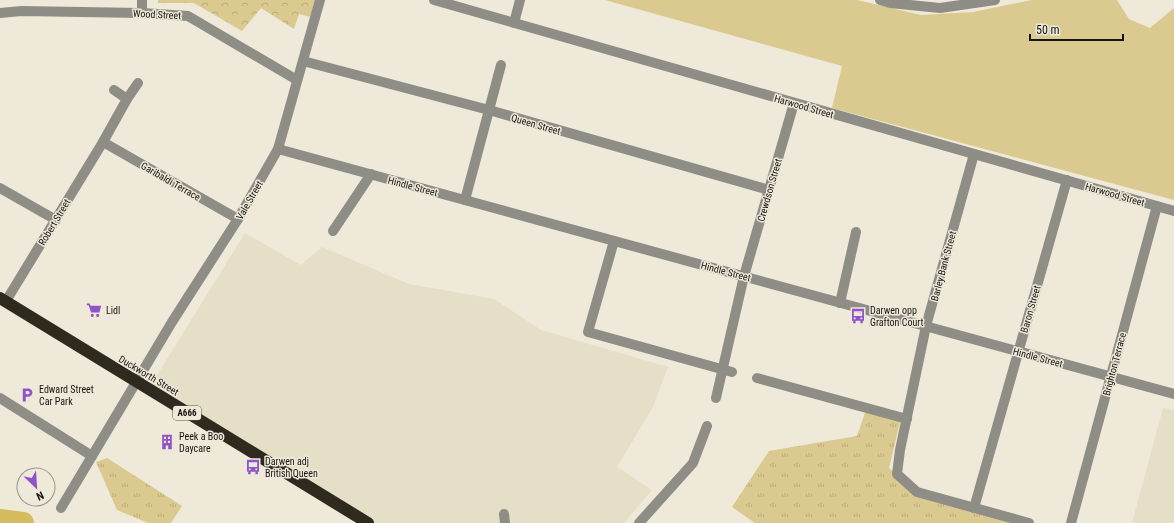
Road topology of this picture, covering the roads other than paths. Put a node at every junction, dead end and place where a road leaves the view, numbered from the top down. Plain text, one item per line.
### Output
1 (142, 0) edge
2 (320, 0) edge
3 (434, 0) edge
4 (520, 0) edge
5 (880, 0) edge
6 (994, 0) edge
7 (0, 13) edge
8 (142, 13) junction
9 (514, 23) junction
10 (303, 62) junction
11 (500, 65) dead end
12 (297, 80) junction
13 (138, 83) dead end
14 (114, 90) dead end
15 (127, 99) junction
16 (794, 103) junction
17 (489, 110) junction
18 (103, 142) junction
19 (278, 149) junction
20 (974, 154) junction
21 (370, 174) junction
22 (1067, 180) junction
23 (0, 188) edge
24 (769, 190) junction
25 (465, 200) junction
26 (1157, 206) junction
27 (1174, 211) edge
28 (238, 219) junction
29 (56, 220) junction
30 (333, 231) dead end
31 (856, 232) dead end
32 (614, 241) junction
33 (744, 276) junction
34 (3, 300) edge
35 (840, 303) junction
36 (926, 326) junction
37 (1019, 352) junction
38 (728, 371) junction
39 (1111, 377) junction
40 (757, 378) dead end
41 (136, 382) junction
42 (1174, 394) edge
43 (0, 398) edge
44 (716, 398) dead end
45 (907, 419) junction
46 (707, 426) dead end
47 (92, 456) junction
48 (61, 508) dead end
49 (974, 508) junction
50 (368, 523) edge
51 (639, 523) edge
52 (1029, 523) edge
53 (1071, 523) edge

1 - 8 street
2 - 10 street, Vale Street
3 - 9 street, Harwood Street
4 - 9 street
5 - 6 street
7 - 8 street, Wood Street
8 - 12 street, Wood Street
9 - 16 street, Harwood Street
10 - 12 street, Vale Street
10 - 17 street, Queen Street
11 - 17 street
12 - 19 street, Vale Street
13 - 15 street, Robert Street
14 - 15 street
15 - 18 street, Robert Street
16 - 20 street, Harwood Street
16 - 24 street, Crewdson Street
17 - 24 street, Queen Street
17 - 25 street
18 - 28 street, Garibaldi Terrace
18 - 29 street, Robert Street
19 - 21 street, Hindle Street
19 - 28 street, Vale Street
20 - 22 street, Harwood Street
20 - 36 street, Barley Bank Street
21 - 25 street, Hindle Street
21 - 30 street
22 - 26 street, Harwood Street
22 - 37 street, Baron Street
23 - 29 street
24 - 33 street, Crewdson Street
25 - 32 street, Hindle Street
26 - 27 street, Harwood Street
26 - 39 street, Brighton Terrace
28 - 41 street, Vale Street
29 - 34 street, Robert Street
31 - 35 street
32 - 33 street, Hindle Street
32 - 38 street
33 - 35 street, Hindle Street
33 - 38 street, Crewdson Street
34 - 41 highway, Duckworth Street / A666
35 - 36 street, Hindle Street
36 - 37 street, Hindle Street
36 - 45 street, Barley Bank Street
37 - 39 street, Hindle Street
37 - 49 street, Baron Street
38 - 44 street, Crewdson Street
39 - 42 street, Hindle Street
39 - 53 street, Brighton Terrace
40 - 45 street
41 - 47 street, Vale Street
41 - 50 highway, Duckworth Street / A666
43 - 47 street
45 - 49 street, Barley Bank Street
46 - 51 street
47 - 48 street, Vale Street
49 - 52 street

